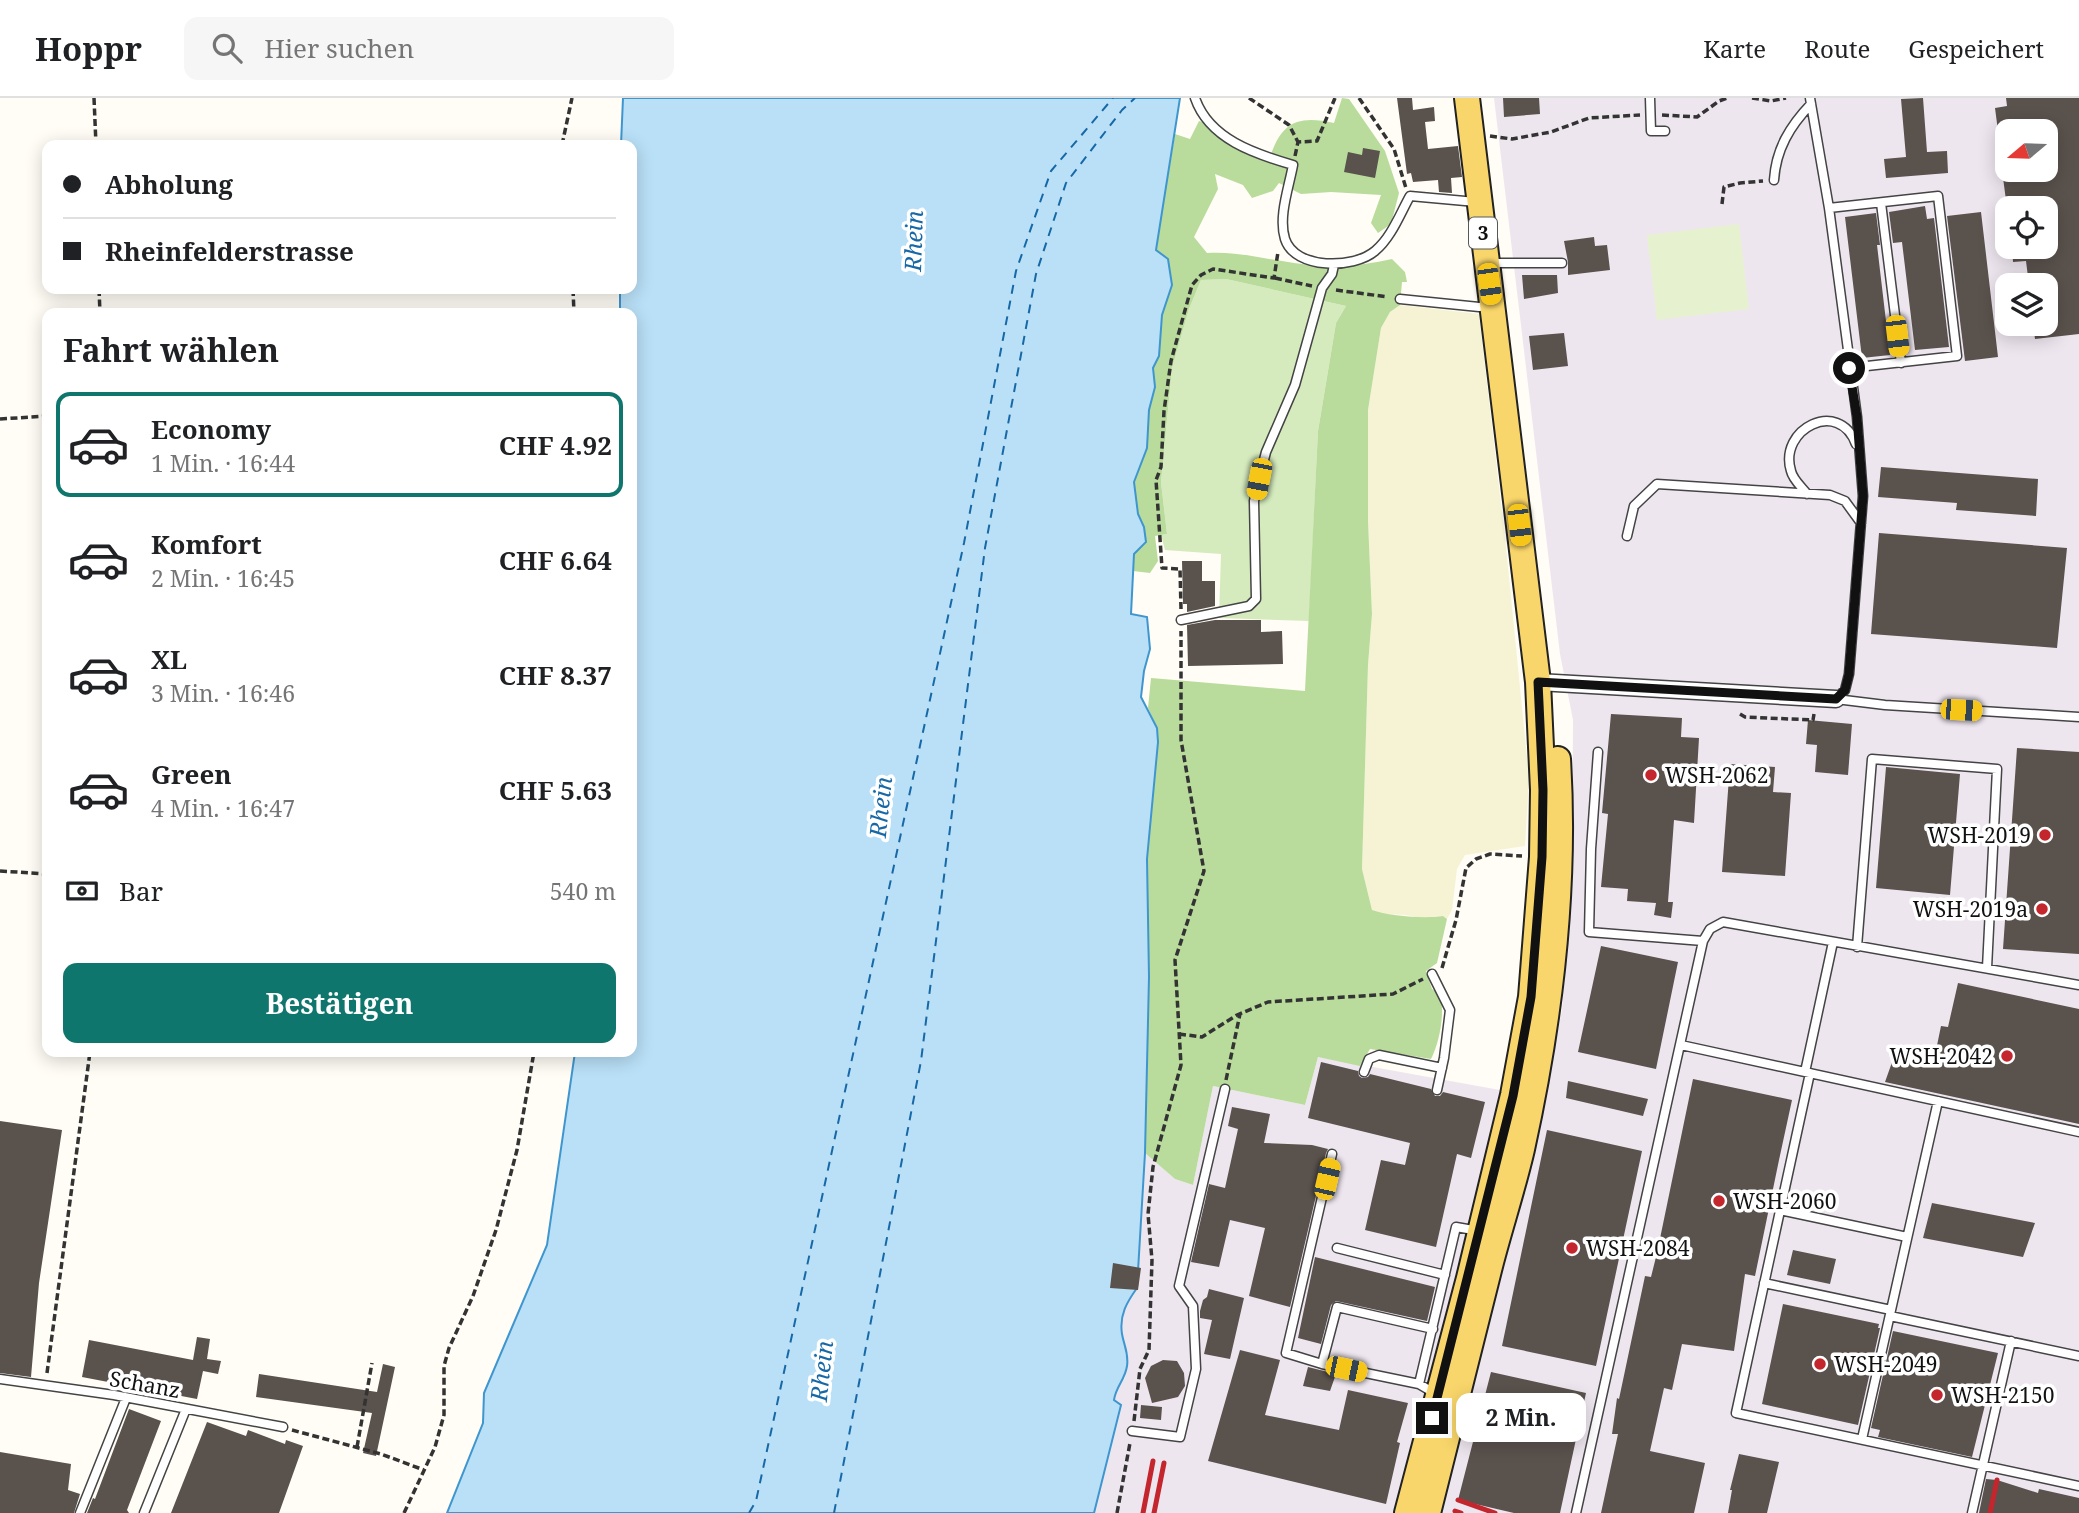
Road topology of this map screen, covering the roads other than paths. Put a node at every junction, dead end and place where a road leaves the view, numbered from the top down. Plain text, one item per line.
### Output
1 (1195, 98) edge
2 (1467, 98) edge
3 (1483, 98) edge
4 (1650, 98) edge
5 (1810, 101) edge
6 (1665, 131) dead end
7 (1770, 180) road end
8 (1479, 203) junction
9 (1881, 203) junction
10 (1829, 208) junction
11 (1494, 262) junction
12 (1562, 263) dead end
13 (1334, 265) junction
14 (1400, 299) road end
15 (1492, 305) junction
16 (1901, 363) junction
17 (1849, 368) junction
18 (1860, 455) junction
19 (1807, 494) junction
20 (1861, 523) junction
21 (1627, 536) dead end
22 (1181, 620) road end
23 (1545, 682) junction
24 (1836, 699) junction
25 (2079, 717) edge
26 (1598, 752) dead end
27 (1703, 941) junction
28 (1833, 942) junction
29 (1857, 947) junction
30 (1987, 968) junction
31 (1432, 974) road end
32 (2079, 985) edge
33 (1681, 1045) junction
34 (1442, 1068) junction
35 (1364, 1072) dead end
36 (1808, 1072) junction
37 (1225, 1088) road end
38 (1437, 1090) dead end
39 (1938, 1101) junction
40 (2079, 1132) edge
41 (1332, 1154) dead end
42 (1780, 1210) junction
43 (1490, 1233) junction
44 (1907, 1237) junction
45 (1337, 1248) dead end
46 (1445, 1275) junction
47 (1765, 1283) junction
48 (1890, 1313) junction
49 (1433, 1329) junction
50 (2011, 1341) junction
51 (2079, 1356) edge
52 (1322, 1364) junction
53 (0, 1379) edge
54 (1429, 1390) junction
55 (126, 1398) junction
56 (186, 1409) junction
57 (283, 1427) road end
58 (1132, 1431) road end
59 (1862, 1439) junction
60 (1983, 1465) junction
61 (2079, 1486) edge
62 (80, 1513) edge
63 (145, 1513) edge
64 (1407, 1513) edge
65 (1428, 1513) edge
66 (1576, 1513) edge
67 (1972, 1513) edge

1 - 13 lane
2 - 8 main road, 3
3 - 11 main road, 3
4 - 6 lane
5 - 7 lane
5 - 10 lane
8 - 11 main road, 3
8 - 13 lane
9 - 10 lane
9 - 16 lane
9 - 16 lane
10 - 17 lane
11 - 12 lane
11 - 15 main road, 3
11 - 23 main road, 3
13 - 22 lane
14 - 15 lane
15 - 23 main road, 3
16 - 17 lane
17 - 18 lane
18 - 19 lane
18 - 20 lane
19 - 20 lane
19 - 21 lane
20 - 24 lane
23 - 24 street
23 - 43 main road, 3
23 - 43 main road, 3
24 - 25 lane
26 - 27 lane
27 - 28 lane
27 - 33 lane
28 - 29 lane
28 - 36 lane
29 - 30 lane
29 - 30 lane
30 - 32 lane
31 - 34 lane
33 - 36 lane
33 - 66 lane
34 - 35 lane
34 - 38 lane
36 - 39 lane
36 - 42 lane
37 - 58 lane
39 - 40 lane
39 - 44 lane
41 - 52 lane
42 - 44 lane
42 - 47 lane
43 - 46 lane
43 - 54 main road, 3
43 - 65 main road, 3
44 - 48 lane
45 - 46 lane
46 - 49 lane
47 - 48 lane
47 - 59 lane
48 - 50 lane
48 - 59 lane
49 - 52 lane
49 - 54 lane
50 - 51 lane
50 - 60 lane
52 - 54 lane
53 - 55 lane, Schanz
54 - 64 main road, 3
55 - 56 lane, Schanz
55 - 62 lane
56 - 57 lane, Schanz
56 - 63 lane
59 - 60 lane
60 - 61 lane
60 - 67 lane

